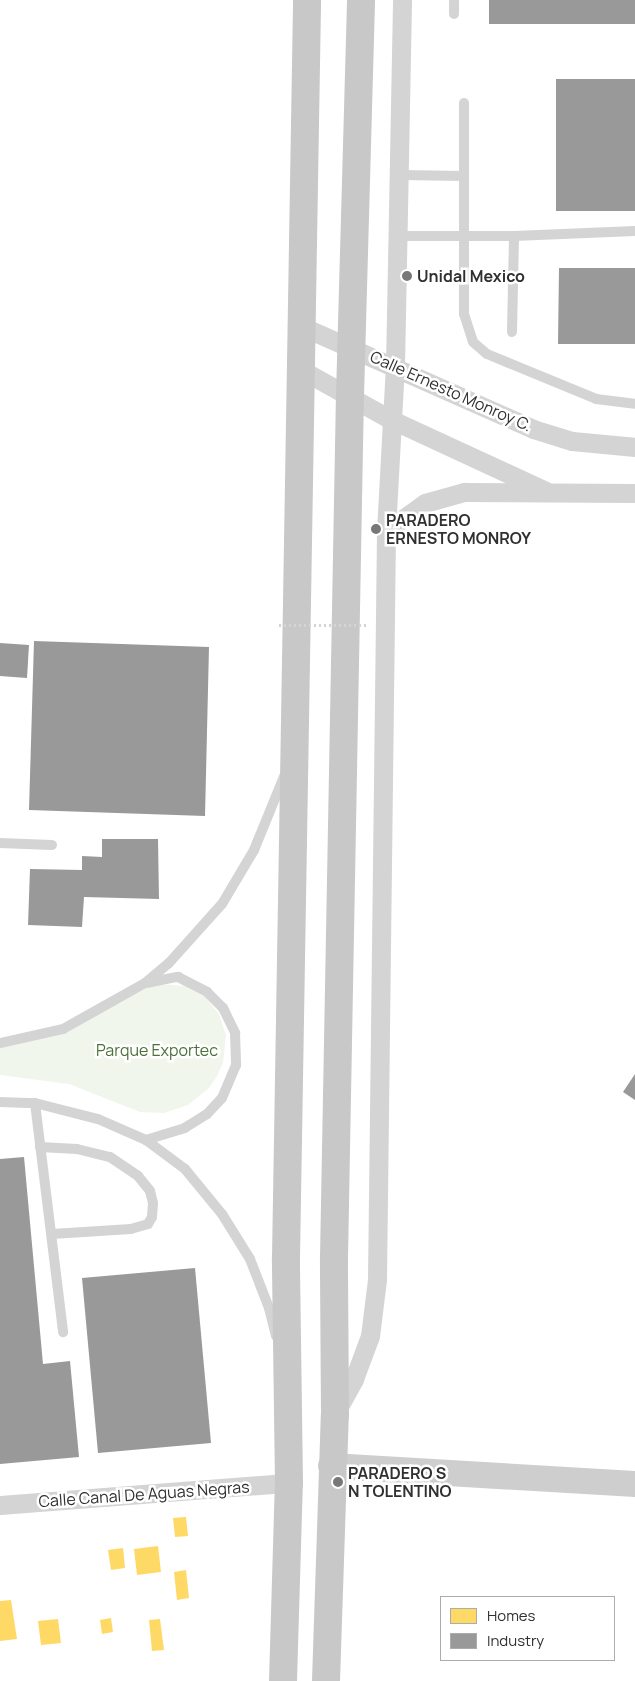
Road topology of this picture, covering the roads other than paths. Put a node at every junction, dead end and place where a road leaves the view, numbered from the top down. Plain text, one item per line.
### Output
1 (307, 0) edge
2 (360, 0) edge
3 (402, 0) edge
4 (454, 0) edge
5 (454, 14) dead end
6 (464, 103) dead end
7 (399, 175) junction
8 (464, 176) junction
9 (635, 231) edge
10 (397, 236) junction
11 (464, 236) junction
12 (514, 236) junction
13 (301, 326) junction
14 (512, 332) dead end
15 (351, 346) junction
16 (395, 367) junction
17 (300, 369) junction
18 (350, 396) junction
19 (635, 404) edge
20 (390, 419) junction
21 (635, 447) edge
22 (546, 491) junction
23 (635, 493) edge
24 (386, 531) junction
25 (297, 748) junction
26 (0, 843) edge
27 (52, 845) dead end
28 (145, 983) junction
29 (0, 1043) edge
30 (0, 1102) edge
31 (35, 1103) junction
32 (146, 1140) junction
33 (40, 1147) junction
34 (52, 1234) junction
35 (62, 1332) dead end
36 (286, 1385) junction
37 (334, 1415) junction
38 (330, 1466) junction
39 (289, 1483) junction
40 (635, 1484) edge
41 (0, 1505) edge
42 (283, 1681) edge
43 (326, 1681) edge

1 - 13 main road
2 - 15 main road
3 - 7 street
4 - 5 lane
6 - 8 lane
7 - 8 lane
7 - 10 street
8 - 11 lane
9 - 12 lane
10 - 11 lane
10 - 16 street
11 - 12 lane
11 - 19 lane
12 - 14 lane
13 - 15 street, Calle Ernesto Monroy C.
13 - 17 main road
15 - 16 street, Calle Ernesto Monroy C.
15 - 18 main road
16 - 20 street
16 - 21 street, Calle Ernesto Monroy C.
17 - 18 street
17 - 25 main road
18 - 20 street
18 - 37 main road
20 - 22 street
20 - 24 street
22 - 23 street
22 - 24 street
24 - 37 street
25 - 28 lane
25 - 36 main road
26 - 27 lane
28 - 29 lane
28 - 32 lane
30 - 31 lane
31 - 32 lane
31 - 33 lane
32 - 36 lane
33 - 34 lane
33 - 34 lane
34 - 35 lane
36 - 39 main road
37 - 38 main road
38 - 40 main road
38 - 43 main road
39 - 41 street, Calle Canal De Aguas Negras
39 - 42 main road

